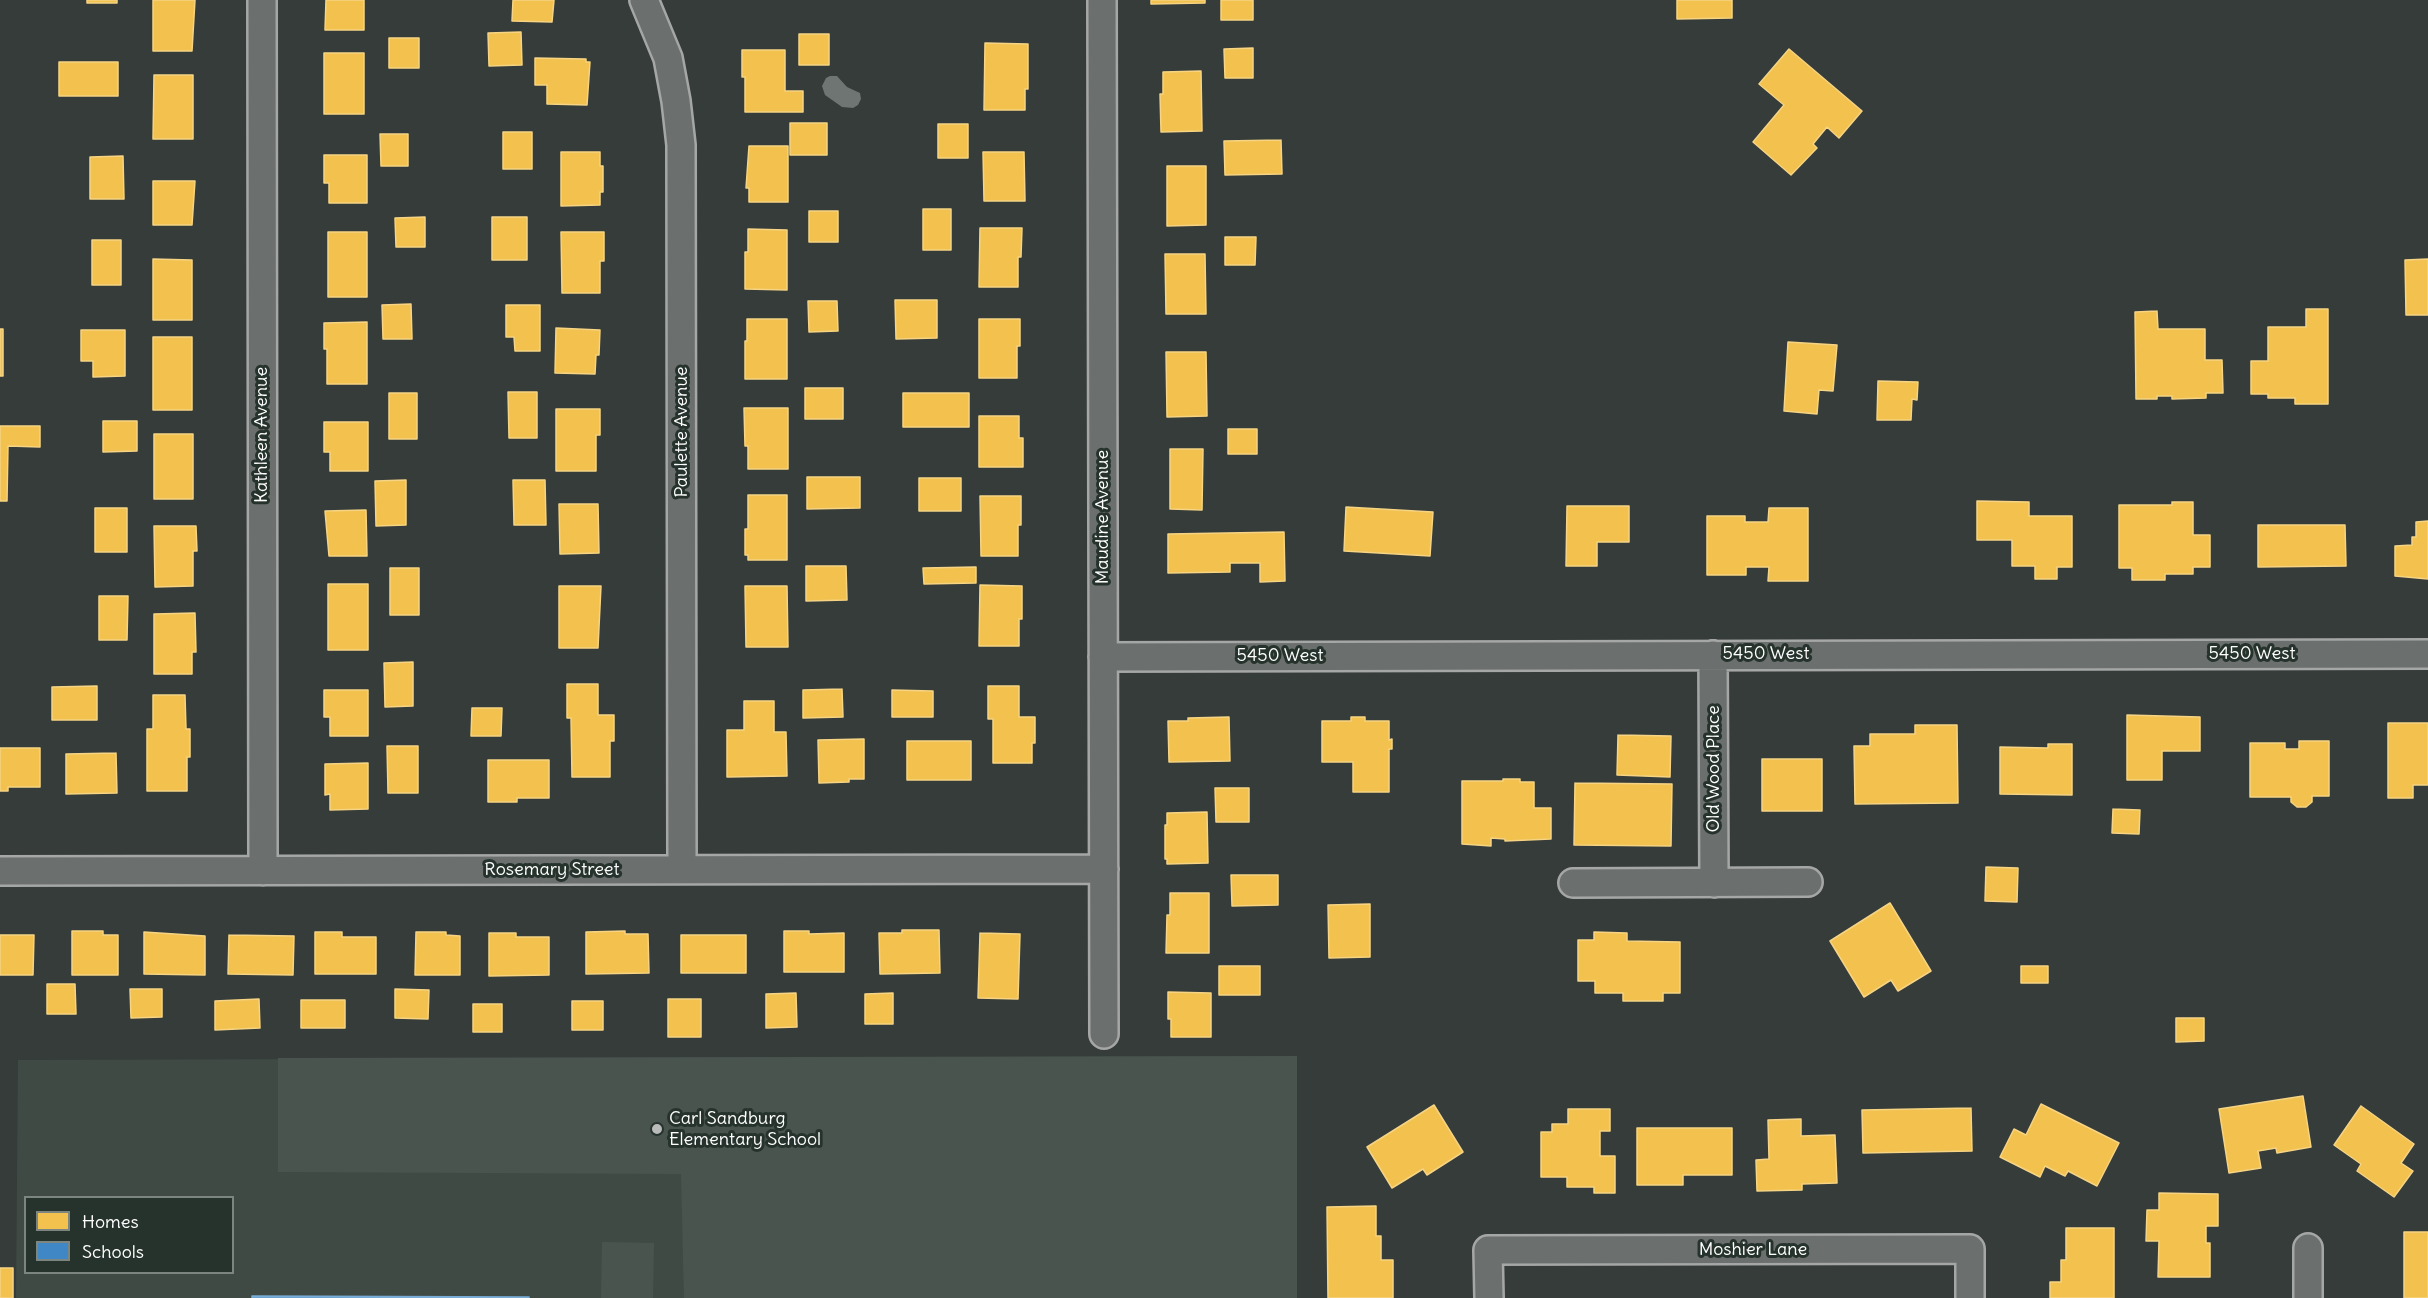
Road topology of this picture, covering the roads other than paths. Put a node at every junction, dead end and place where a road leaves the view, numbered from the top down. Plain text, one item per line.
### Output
1 (261, 0) edge
2 (644, 0) edge
3 (1102, 0) edge
4 (2428, 654) edge
5 (1713, 655) junction
6 (1104, 657) junction
7 (1104, 869) junction
8 (682, 870) junction
9 (0, 871) edge
10 (263, 871) junction
11 (1808, 882) dead end
12 (1573, 883) dead end
13 (1714, 883) junction
14 (1104, 1034) dead end
15 (2308, 1248) dead end
16 (1489, 1298) edge
17 (1970, 1298) edge
18 (2308, 1298) edge

1 - 10 street, Kathleen Avenue
2 - 8 street, Paulette Avenue
3 - 6 street, Maudine Avenue
4 - 5 street, 5450 West
5 - 6 street, 5450 West
5 - 13 street, Old Wood Place
6 - 7 street, Maudine Avenue
7 - 8 street, Rosemary Street
7 - 14 street, Maudine Avenue
8 - 10 street, Rosemary Street
9 - 10 street, Rosemary Street
11 - 13 street
12 - 13 street
15 - 18 street
16 - 17 street, Moshier Lane

